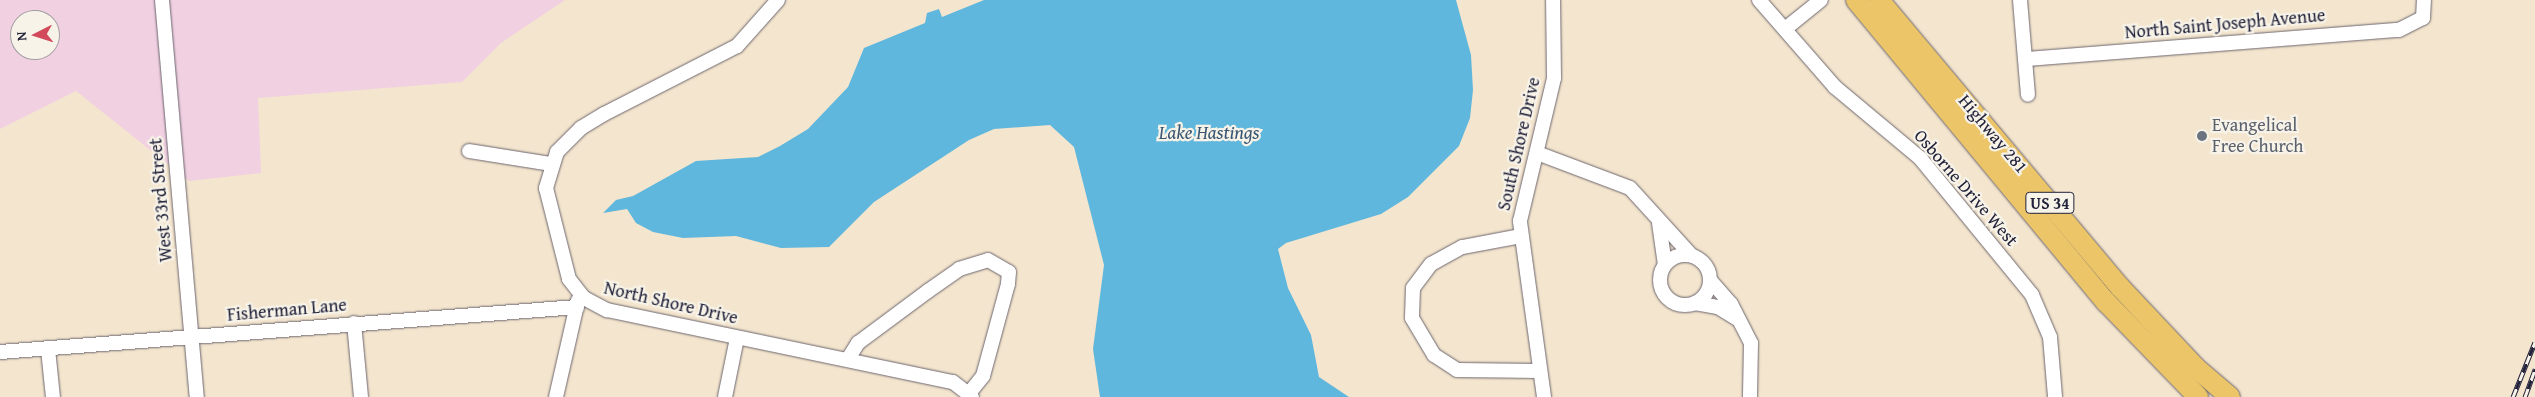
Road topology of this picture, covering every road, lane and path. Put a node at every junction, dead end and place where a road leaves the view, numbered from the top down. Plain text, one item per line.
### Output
1 (162, 0) edge
2 (778, 0) edge
3 (1553, 0) edge
4 (1759, 0) edge
5 (1821, 0) edge
6 (1856, 0) edge
7 (1879, 0) edge
8 (2020, 0) edge
9 (2424, 0) edge
10 (1785, 29) junction
11 (2027, 59) junction
12 (2028, 95) dead end
13 (469, 151) dead end
14 (1537, 153) junction
15 (551, 164) junction
16 (1659, 222) junction
17 (1521, 236) junction
18 (1691, 255) junction
19 (1666, 265) junction
20 (1710, 280) junction
21 (578, 300) junction
22 (1695, 303) junction
23 (1740, 321) junction
24 (354, 323) junction
25 (192, 336) junction
26 (738, 338) junction
27 (48, 349) junction
28 (0, 352) edge
29 (848, 360) junction
30 (1540, 371) junction
31 (971, 395) edge
32 (52, 397) edge
33 (197, 397) edge
34 (361, 397) edge
35 (556, 397) edge
36 (725, 397) edge
37 (1544, 397) edge
38 (1750, 397) edge
39 (2055, 397) edge
40 (2198, 397) edge
41 (2230, 397) edge

1 - 25 street, West 33rd Street
2 - 15 street, North Shore Drive
3 - 14 street, South Shore Drive
4 - 10 street, Osborne Drive West
5 - 10 street
6 - 40 highway, Highway 281 / US 34
7 - 41 highway, Highway 281 / US 34
8 - 11 street
9 - 11 street, North Saint Joseph Avenue
10 - 39 street, Osborne Drive West
11 - 12 street
13 - 15 street
14 - 16 street
14 - 17 street, South Shore Drive
15 - 21 street, North Shore Drive
16 - 18 street
16 - 19 street
17 - 30 street, South Shore Drive
17 - 30 street, South Shore Drive
18 - 19 street
18 - 20 street
19 - 22 street
20 - 22 street
20 - 23 street
21 - 24 street, Fisherman Lane
21 - 26 street, North Shore Drive
21 - 35 street
22 - 23 street
23 - 38 street
24 - 25 street, Fisherman Lane
24 - 34 street
25 - 27 street, Fisherman Lane
25 - 33 street, West 33rd Street
26 - 29 street, North Shore Drive
26 - 36 street
27 - 28 street, Fisherman Lane
27 - 32 street
29 - 31 street, North Shore Drive
29 - 31 street, North Shore Drive
30 - 37 street, South Shore Drive

